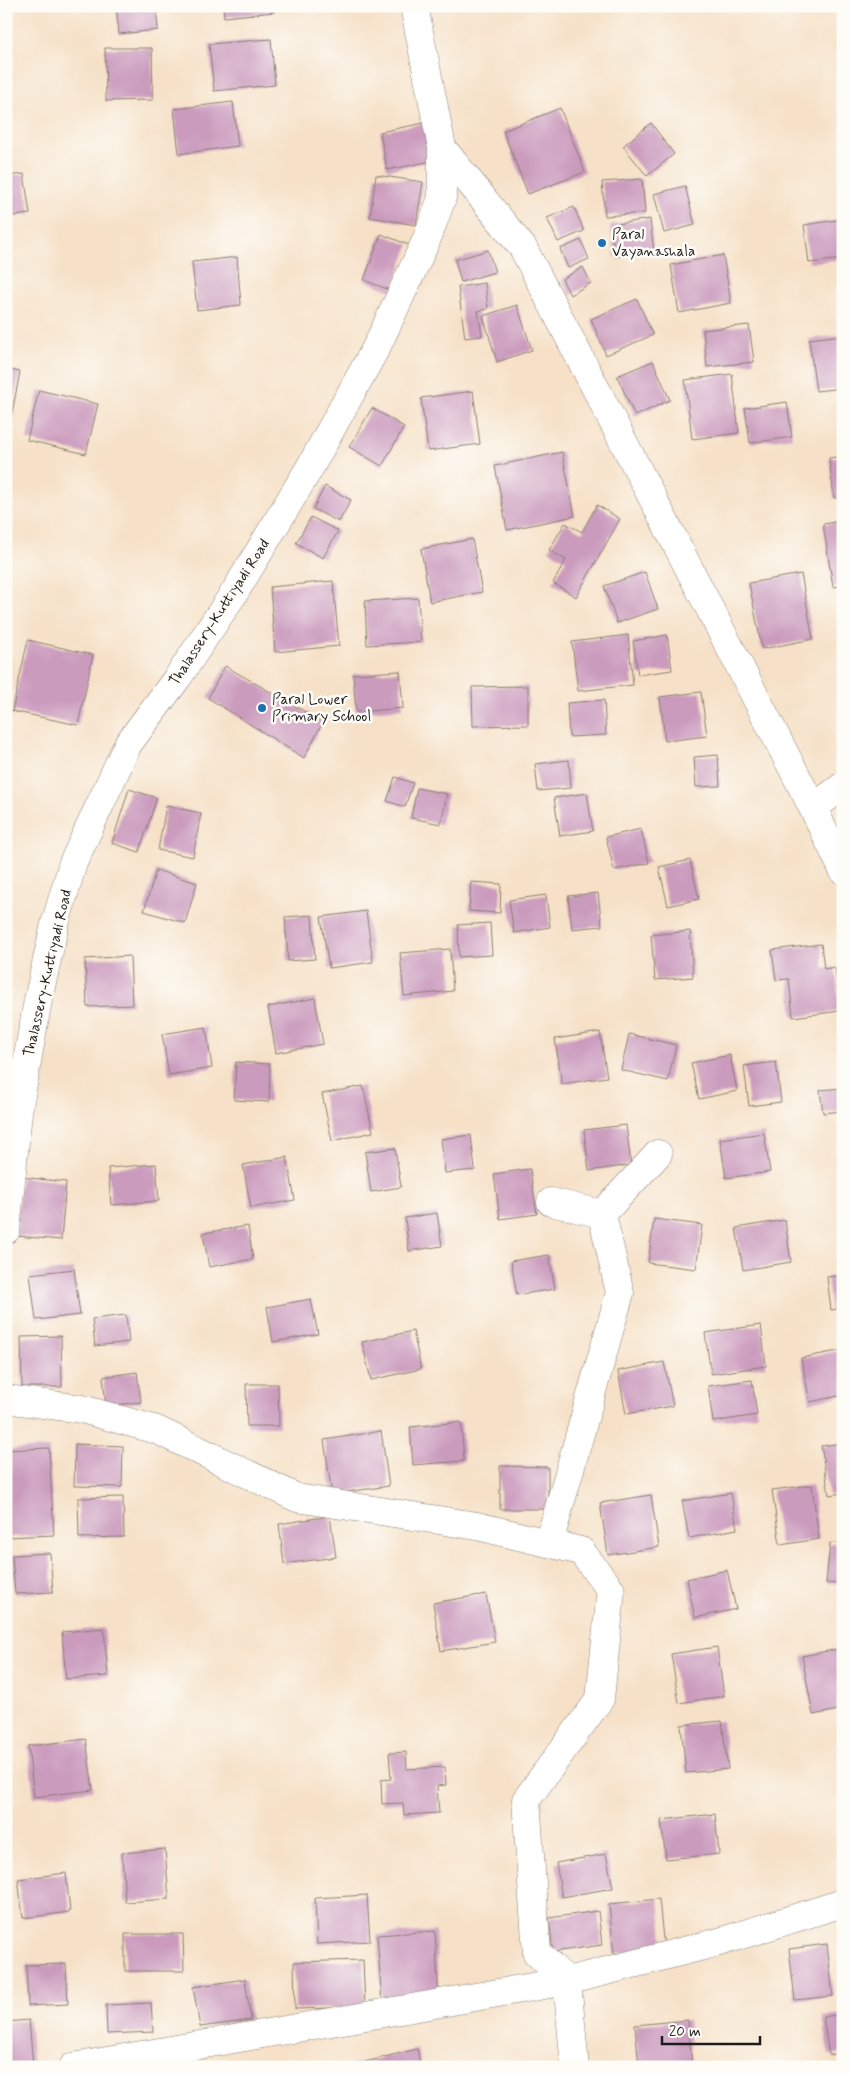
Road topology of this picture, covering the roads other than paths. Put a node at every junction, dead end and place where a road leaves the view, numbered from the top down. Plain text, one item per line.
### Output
1 (414, 6) edge
2 (442, 148) junction
3 (843, 786) edge
4 (813, 808) junction
5 (843, 870) edge
6 (658, 1154) dead end
7 (551, 1202) dead end
8 (602, 1214) junction
9 (6, 1230) edge
10 (6, 1399) edge
11 (549, 1543) junction
12 (843, 1903) edge
13 (567, 1981) junction
14 (73, 2067) edge
15 (575, 2067) edge

1 - 2 street, Thalassery-Kuttiyadi Road
2 - 4 street
2 - 9 street, Thalassery-Kuttiyadi Road
3 - 4 street
4 - 5 street
6 - 8 street
7 - 8 street
8 - 11 street
10 - 11 street
11 - 13 street
12 - 13 street
13 - 14 street
13 - 15 street

